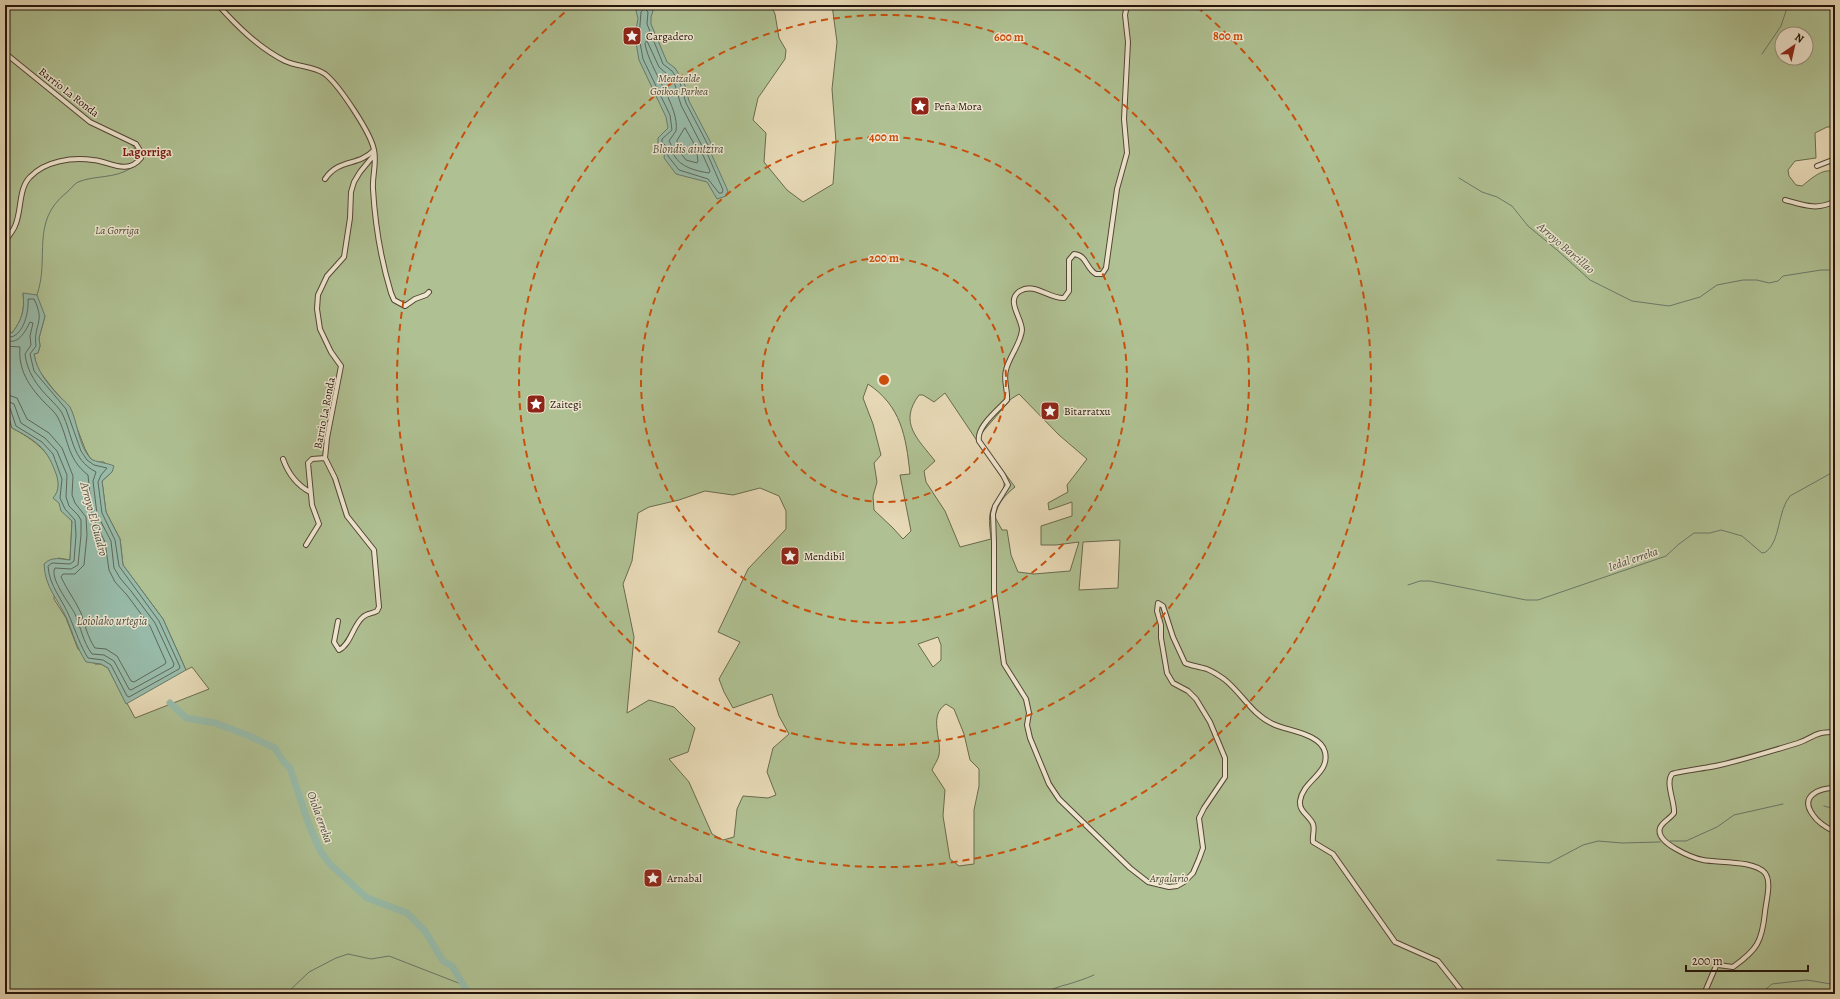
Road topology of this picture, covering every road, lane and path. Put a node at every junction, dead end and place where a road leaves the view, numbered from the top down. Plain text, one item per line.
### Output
1 (218, 5) edge
2 (1127, 5) edge
3 (5, 53) edge
4 (374, 152) junction
5 (1835, 159) edge
6 (1817, 166) dead end
7 (325, 179) dead end
8 (1784, 200) dead end
9 (1835, 201) edge
10 (5, 241) edge
11 (429, 292) dead end
12 (325, 458) junction
13 (283, 459) dead end
14 (310, 492) junction
15 (306, 545) dead end
16 (338, 621) dead end
17 (1835, 732) edge
18 (1835, 788) edge
19 (1835, 832) edge
20 (1464, 994) edge
21 (1704, 994) edge

1 - 4 street
2 - 20 street
3 - 10 street, Barrio La Ronda
4 - 7 street
4 - 11 street
4 - 12 street, Barrio La Ronda
5 - 6 street
8 - 9 street
12 - 14 street, Barrio La Ronda
12 - 16 street, Barrio La Ronda
13 - 14 street
14 - 15 street, Barrio La Ronda
17 - 21 street
18 - 19 street

